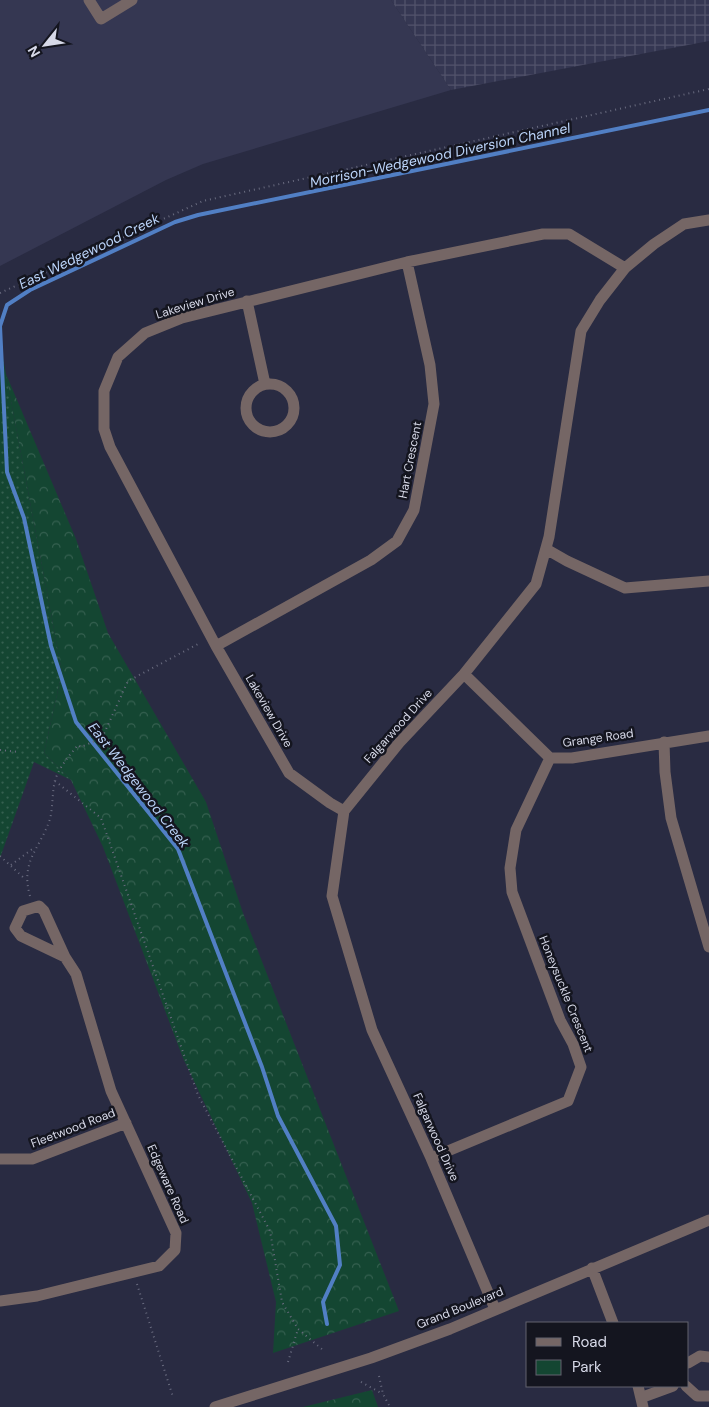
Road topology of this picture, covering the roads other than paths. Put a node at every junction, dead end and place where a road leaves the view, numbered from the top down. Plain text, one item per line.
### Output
1 (88, 0) edge
2 (132, 0) edge
3 (709, 220) edge
4 (407, 262) junction
5 (625, 268) junction
6 (247, 301) junction
7 (265, 384) junction
8 (546, 549) junction
9 (709, 580) edge
10 (216, 646) junction
11 (464, 674) junction
12 (709, 736) edge
13 (664, 742) junction
14 (550, 758) junction
15 (344, 810) junction
16 (709, 947) edge
17 (65, 957) junction
18 (126, 1123) junction
19 (431, 1158) junction
20 (0, 1159) edge
21 (709, 1220) edge
22 (592, 1268) junction
23 (0, 1301) edge
24 (495, 1309) junction
25 (613, 1322) edge
26 (709, 1357) edge
27 (689, 1362) edge
28 (638, 1387) edge
29 (671, 1387) edge
30 (687, 1387) edge
31 (709, 1396) edge
32 (643, 1402) edge
33 (216, 1407) edge

1 - 2 street
3 - 5 street, Falgarwood Drive
4 - 5 street, Lakeview Drive
4 - 6 street, Lakeview Drive
4 - 10 street, Hart Crescent
5 - 8 street, Falgarwood Drive
6 - 7 street
6 - 10 street, Lakeview Drive
7 - 7 street
8 - 9 street
8 - 11 street, Falgarwood Drive
10 - 15 street, Lakeview Drive
11 - 14 street, Grange Road
11 - 15 street, Falgarwood Drive
12 - 13 street, Grange Road
13 - 14 street, Grange Road
13 - 16 street
14 - 19 street, Honeysuckle Crescent
15 - 19 street, Falgarwood Drive
17 - 17 street, Edgeware Road
17 - 18 street, Edgeware Road
18 - 20 street, Fleetwood Road
18 - 23 street, Edgeware Road
19 - 24 street, Falgarwood Drive
21 - 22 street, Grand Boulevard
22 - 24 street, Grand Boulevard
22 - 25 street
24 - 33 street, Grand Boulevard
26 - 27 street
28 - 32 street
29 - 32 street
30 - 31 street

